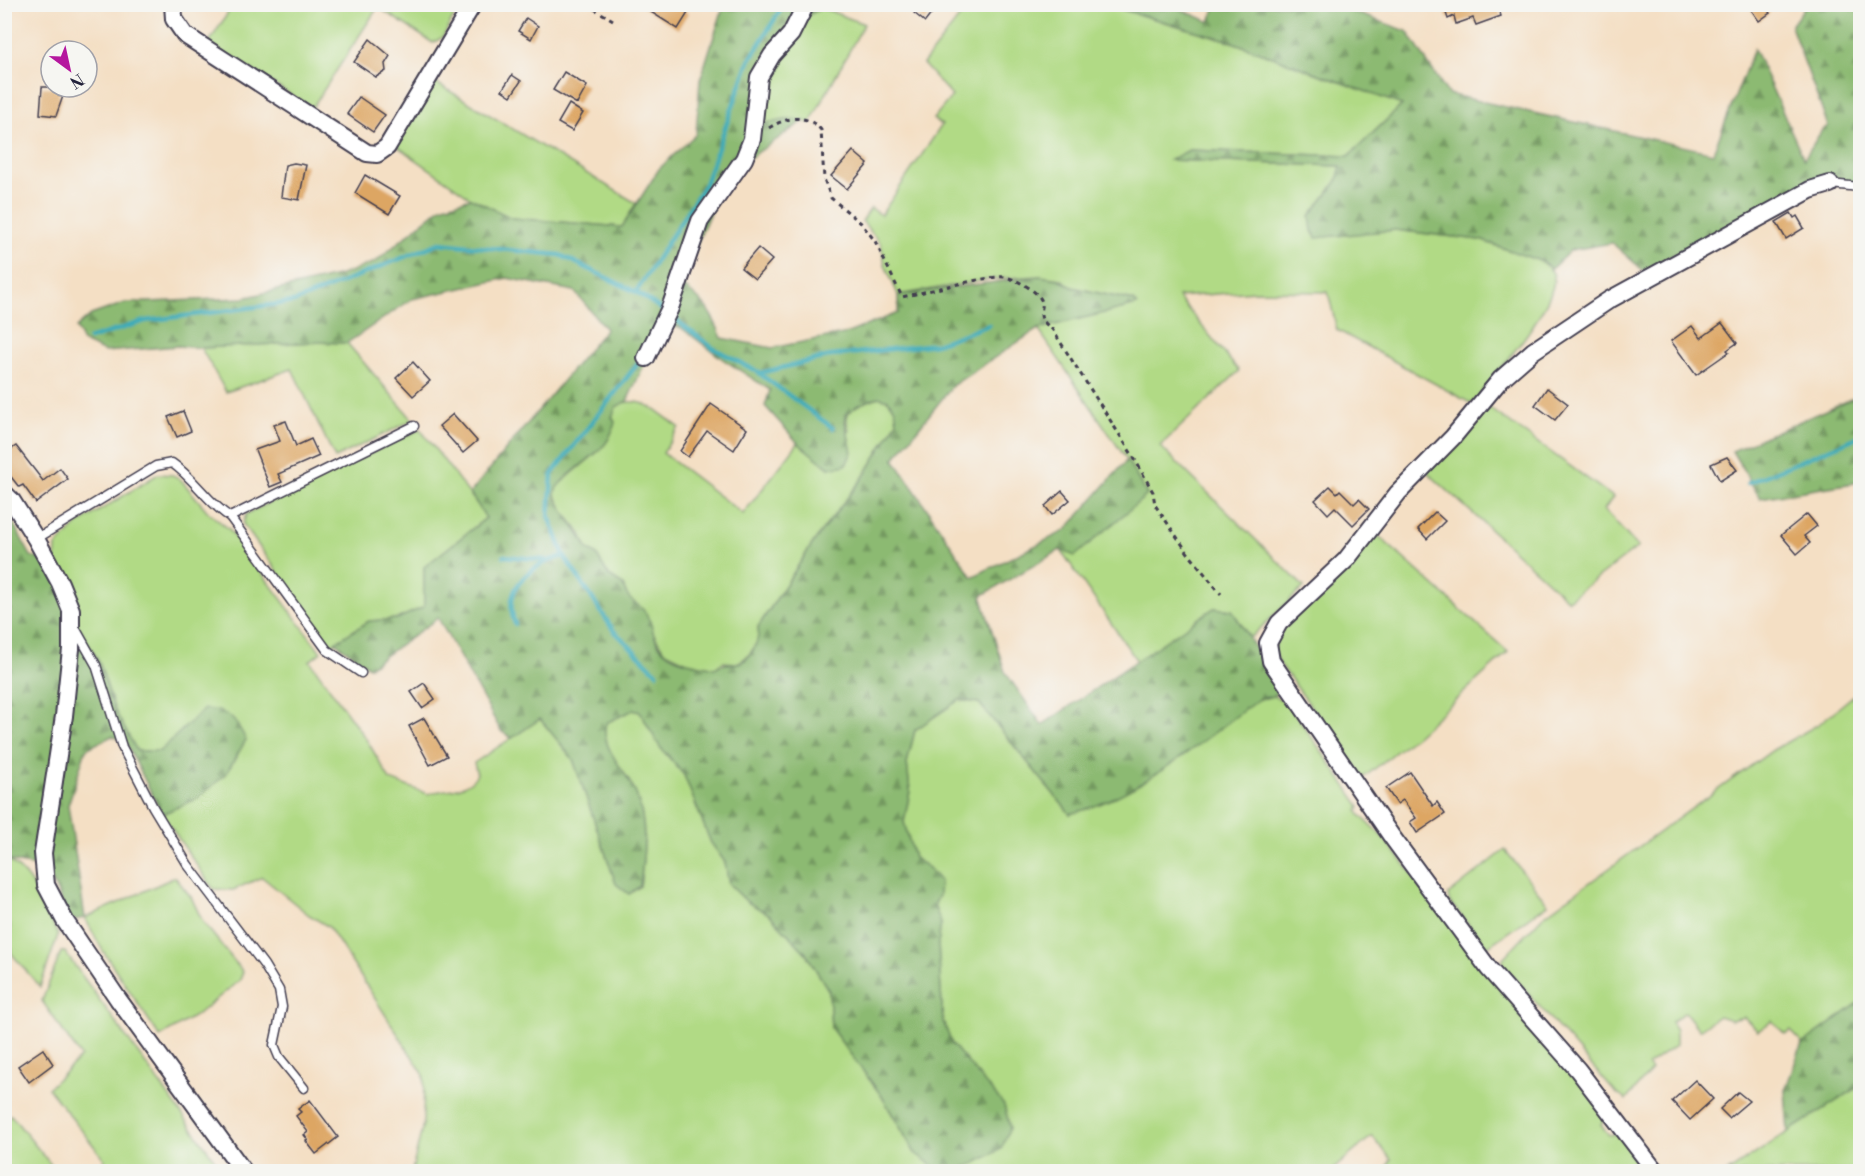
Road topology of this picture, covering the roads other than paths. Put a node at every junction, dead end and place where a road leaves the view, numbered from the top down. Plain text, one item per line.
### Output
1 (173, 4) edge
2 (473, 4) edge
3 (806, 4) edge
4 (1830, 184) joint
5 (1860, 187) edge
6 (646, 358) dead end
7 (414, 426) dead end
8 (4, 494) edge
9 (230, 517) junction
10 (36, 539) junction
11 (71, 620) junction
12 (361, 673) dead end
13 (304, 1088) dead end
14 (244, 1172) edge
15 (1656, 1172) edge

1 - 2 street
3 - 6 street
4 - 5 lane
4 - 15 street
7 - 9 lane
8 - 10 street
9 - 10 lane
9 - 12 lane
10 - 11 street
11 - 13 lane
11 - 14 street

